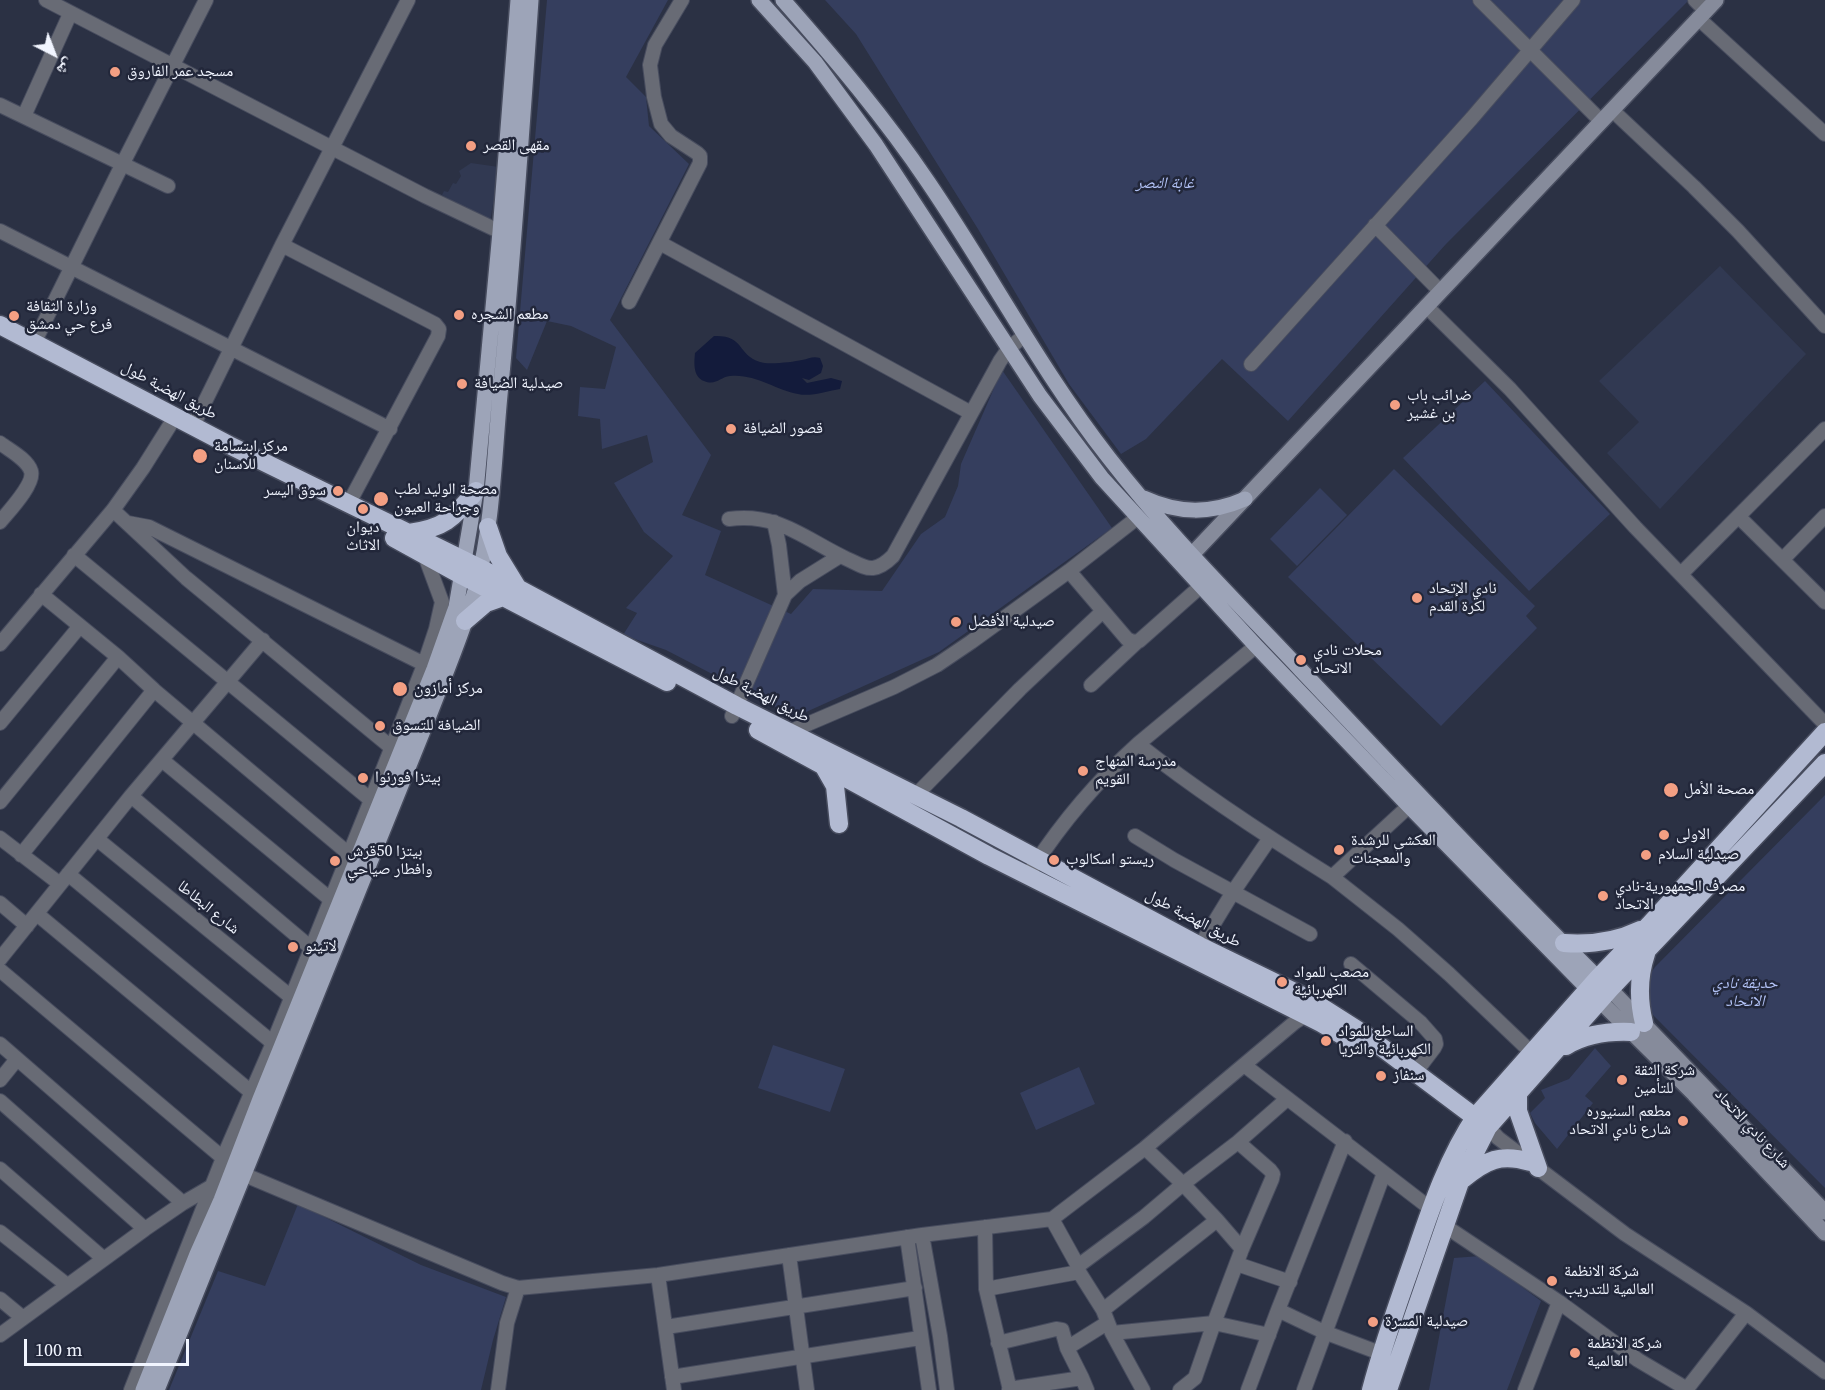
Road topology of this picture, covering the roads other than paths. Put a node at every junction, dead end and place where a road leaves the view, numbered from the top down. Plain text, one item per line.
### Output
1 (46, 0) edge
2 (206, 0) edge
3 (408, 0) edge
4 (518, 0) edge
5 (531, 0) edge
6 (682, 0) edge
7 (759, 0) edge
8 (783, 0) edge
9 (1479, 0) edge
10 (1573, 0) edge
11 (1704, 7) edge
12 (70, 14) junction
13 (1529, 51) junction
14 (829, 52) junction
15 (815, 62) junction
16 (173, 66) junction
17 (0, 105) edge
18 (1612, 110) junction
19 (24, 117) junction
20 (1601, 122) junction
21 (1825, 134) edge
22 (333, 147) junction
23 (122, 165) junction
24 (926, 180) junction
25 (168, 186) dead end
26 (908, 192) junction
27 (1375, 225) junction
28 (0, 231) edge
29 (500, 232) junction
30 (515, 238) junction
31 (660, 243) junction
32 (282, 245) junction
33 (72, 268) junction
34 (1440, 291) junction
35 (629, 302) dead end
36 (1426, 306) junction
37 (0, 325) edge
38 (1825, 326) edge
39 (0, 336) edge
40 (1024, 336) junction
41 (34, 343) junction
42 (232, 348) junction
43 (1009, 348) junction
44 (1251, 364) dead end
45 (494, 387) junction
46 (971, 413) junction
47 (170, 425) junction
48 (193, 426) junction
49 (390, 429) junction
50 (1825, 429) edge
51 (0, 443) edge
52 (476, 491) junction
53 (1140, 496) junction
54 (1245, 499) junction
55 (349, 503) junction
56 (113, 510) junction
57 (1825, 516) edge
58 (1739, 517) junction
59 (1137, 518) junction
60 (729, 519) dead end
61 (0, 522) edge
62 (774, 522) junction
63 (128, 523) junction
64 (488, 527) junction
65 (409, 533) junction
66 (192, 548) junction
67 (74, 555) junction
68 (425, 556) junction
69 (840, 556) junction
70 (1783, 559) junction
71 (1187, 560) junction
72 (177, 569) junction
73 (1069, 571) junction
74 (471, 572) junction
75 (1681, 574) junction
76 (1201, 586) junction
77 (510, 593) junction
78 (40, 594) junction
79 (785, 595) junction
80 (1825, 602) edge
81 (1102, 611) junction
82 (465, 621) junction
83 (80, 626) junction
84 (263, 640) junction
85 (1137, 642) junction
86 (0, 644) edge
87 (1256, 646) junction
88 (118, 657) junction
89 (429, 667) junction
90 (228, 682) junction
91 (1091, 685) dead end
92 (154, 690) junction
93 (735, 711) junction
94 (193, 722) junction
95 (0, 723) edge
96 (1825, 724) edge
97 (789, 732) junction
98 (1825, 732) edge
99 (1138, 744) junction
100 (392, 748) junction
101 (162, 760) junction
102 (1825, 763) edge
103 (822, 764) junction
104 (130, 796) junction
105 (915, 796) junction
106 (371, 800) junction
107 (0, 802) edge
108 (1409, 806) junction
109 (839, 824) dead end
110 (1135, 836) dead end
111 (0, 838) edge
112 (1270, 838) junction
113 (97, 839) junction
114 (349, 854) junction
115 (21, 855) junction
116 (1033, 867) junction
117 (1332, 877) junction
118 (64, 879) junction
119 (1233, 891) junction
120 (330, 899) junction
121 (0, 903) edge
122 (37, 914) junction
123 (1649, 925) junction
124 (27, 926) junction
125 (1310, 934) dead end
126 (1564, 944) junction
127 (1200, 946) junction
128 (310, 947) junction
129 (1646, 953) junction
130 (0, 959) edge
131 (1351, 964) dead end
132 (0, 970) edge
133 (1599, 989) junction
134 (295, 999) junction
135 (1306, 1015) junction
136 (1637, 1027) junction
137 (273, 1043) junction
138 (0, 1044) edge
139 (1556, 1052) junction
140 (1533, 1054) junction
141 (17, 1059) junction
142 (1244, 1065) junction
143 (1415, 1073) junction
144 (0, 1080) edge
145 (1518, 1091) junction
146 (251, 1092) junction
147 (1287, 1099) junction
148 (0, 1101) edge
149 (1483, 1129) junction
150 (1238, 1142) junction
151 (1345, 1142) junction
152 (1145, 1148) junction
153 (223, 1158) junction
154 (1534, 1165) junction
155 (0, 1169) edge
156 (1384, 1173) junction
157 (245, 1175) junction
158 (1460, 1182) junction
159 (1183, 1184) junction
160 (219, 1187) junction
161 (183, 1203) junction
162 (1431, 1209) junction
163 (1825, 1212) edge
164 (1053, 1219) junction
165 (1217, 1220) junction
166 (1445, 1226) junction
167 (984, 1227) junction
168 (146, 1229) junction
169 (0, 1232) edge
170 (1825, 1233) edge
171 (922, 1235) junction
172 (907, 1237) junction
173 (1242, 1249) junction
174 (789, 1255) junction
175 (104, 1259) junction
176 (1237, 1264) junction
177 (1078, 1269) junction
178 (658, 1275) junction
179 (1290, 1282) junction
180 (67, 1285) junction
181 (518, 1288) junction
182 (915, 1288) junction
183 (986, 1289) junction
184 (0, 1299) edge
185 (1559, 1302) junction
186 (795, 1306) junction
187 (1278, 1310) junction
188 (1746, 1314) junction
189 (23, 1318) junction
190 (1107, 1322) junction
191 (1214, 1323) junction
192 (666, 1327) junction
193 (1324, 1332) junction
194 (0, 1335) edge
195 (1269, 1335) junction
196 (920, 1338) junction
197 (998, 1343) junction
198 (1067, 1348) junction
199 (1380, 1353) junction
200 (801, 1356) junction
201 (1399, 1358) junction
202 (1825, 1372) edge
203 (673, 1384) edge
204 (1085, 1384) edge
205 (1687, 1389) edge
206 (131, 1390) edge
207 (143, 1390) edge
208 (157, 1390) edge
209 (498, 1390) edge
210 (807, 1390) edge
211 (926, 1390) edge
212 (947, 1390) edge
213 (1010, 1390) edge
214 (1143, 1390) edge
215 (1180, 1390) edge
216 (1248, 1390) edge
217 (1304, 1390) edge
218 (1371, 1390) edge
219 (1388, 1390) edge
220 (1398, 1390) edge
221 (1525, 1390) edge

1 - 12 street
2 - 16 street
3 - 22 street
4 - 29 main road
5 - 30 main road
6 - 31 street
7 - 15 main road
8 - 14 main road
9 - 13 street
10 - 13 street
11 - 18 street
11 - 21 street
12 - 16 street
12 - 19 street
13 - 20 street
13 - 27 street
14 - 15 main road
14 - 24 main road
15 - 26 main road
16 - 22 street
16 - 23 street
17 - 19 street
18 - 20 street
18 - 38 street
19 - 23 street
20 - 34 street
22 - 29 street
22 - 32 street
23 - 25 street
23 - 33 street
24 - 26 main road
24 - 40 main road
26 - 43 main road
27 - 34 street
27 - 44 street
28 - 33 street
29 - 30 street
29 - 45 main road
30 - 45 main road
31 - 35 street
31 - 46 street
32 - 42 street
32 - 49 street
33 - 41 street
33 - 42 street
34 - 36 street
36 - 54 street
36 - 75 street
37 - 41 highway, طريق الهضبة طول
39 - 47 highway, طريق الهضبة طول
40 - 43 street
40 - 53 main road
41 - 48 highway, طريق الهضبة طول
42 - 48 street
42 - 49 street
43 - 46 street
43 - 59 main road
45 - 52 main road
45 - 64 main road
46 - 69 street
47 - 56 street
47 - 68 highway, طريق الهضبة طول
48 - 55 highway, طريق الهضبة طول
49 - 55 street
50 - 58 street
51 - 61 street
52 - 65 highway
52 - 74 main road
53 - 54 main road
53 - 71 main road
54 - 71 street
55 - 65 highway, طريق الهضبة طول
56 - 63 street
56 - 67 street
57 - 70 street
58 - 70 street
58 - 75 street
59 - 71 main road
59 - 73 street
60 - 62 street
62 - 69 street
62 - 79 street
63 - 66 street
63 - 72 street
64 - 74 main road
64 - 77 highway
65 - 74 highway, طريق الهضبة طول
66 - 72 street
66 - 89 street
67 - 78 street
67 - 90 street
68 - 74 highway, طريق الهضبة طول
68 - 89 street
69 - 79 street
70 - 80 street
71 - 76 main road
71 - 126 main road
72 - 84 street
73 - 81 street
73 - 97 street
74 - 77 highway, طريق الهضبة طول
74 - 82 main road
74 - 89 main road
75 - 96 street
76 - 85 street
76 - 87 main road
77 - 82 highway
77 - 93 highway, طريق الهضبة طول
78 - 83 street
78 - 86 street
79 - 93 street
81 - 85 street
81 - 105 street
82 - 157 main road
83 - 88 street
83 - 95 street
84 - 90 street
84 - 100 street
85 - 91 street
87 - 99 street
87 - 108 main road
88 - 92 street
88 - 107 street
89 - 100 street
89 - 134 main road
90 - 94 street
90 - 106 street
92 - 94 street
92 - 115 street
93 - 97 highway, طريق الهضبة طول
93 - 103 highway, طريق الهضبة طول
94 - 101 street
94 - 114 street
97 - 105 highway, طريق الهضبة طول
98 - 123 highway
99 - 112 street
99 - 116 street
100 - 106 street
101 - 104 street
101 - 120 street
102 - 129 highway
103 - 109 highway
103 - 116 highway, طريق الهضبة طول
104 - 113 street
104 - 128 street
105 - 116 highway, طريق الهضبة طول
106 - 114 street
108 - 117 street
108 - 133 main road
110 - 119 street
111 - 115 street
112 - 117 street
112 - 119 street
113 - 118 street
113 - 134 street, شارع البطاطا
114 - 120 street
115 - 118 street
116 - 127 highway, طريق الهضبة طول
116 - 135 highway, طريق الهضبة طول
117 - 140 street
118 - 122 street
118 - 137 street
119 - 125 street
119 - 127 street
120 - 128 street
121 - 124 street
122 - 124 street
122 - 146 street
123 - 126 highway
123 - 133 highway
124 - 130 street
126 - 133 main road
127 - 143 highway, طريق الهضبة طول
128 - 134 street
129 - 133 highway
129 - 136 highway
131 - 143 street
132 - 153 street
133 - 136 street, شارع نادي الاتحاد
133 - 139 highway
133 - 140 highway
134 - 137 street
134 - 160 main road
135 - 142 street
135 - 149 highway, طريق الهضبة طول
136 - 139 highway
136 - 163 street, شارع نادي الاتحاد
136 - 170 street, شارع نادي الاتحاد
137 - 146 street
138 - 141 street
139 - 145 highway
140 - 149 highway
141 - 144 street
141 - 161 street
142 - 147 street
142 - 152 street
143 - 149 highway, طريق الهضبة طول
145 - 149 highway
145 - 154 highway
146 - 153 street
147 - 150 street
147 - 151 street
148 - 168 street
149 - 154 street
149 - 158 highway
149 - 162 highway
150 - 159 street
150 - 173 street
151 - 156 street
151 - 179 street
152 - 159 street
152 - 164 street
153 - 160 street
154 - 158 highway
154 - 188 street
155 - 175 street
156 - 162 street
156 - 193 street
157 - 181 street
157 - 208 main road
158 - 166 highway
159 - 165 street
159 - 177 street
160 - 161 street
160 - 206 street
160 - 207 main road
161 - 168 street
162 - 199 highway
164 - 167 street
164 - 177 street
165 - 173 street
165 - 190 street
166 - 185 street
166 - 201 highway
167 - 171 street
167 - 183 street
168 - 175 street
169 - 180 street
171 - 172 street
171 - 212 street
172 - 174 street
172 - 182 street
173 - 176 street
174 - 178 street
174 - 186 street
175 - 180 street
176 - 179 street
176 - 191 street
177 - 183 street
177 - 190 street
178 - 181 street
178 - 192 street
179 - 187 street
180 - 189 street
181 - 209 street
182 - 186 street
182 - 196 street
183 - 197 street
184 - 189 street
185 - 205 street
185 - 221 street
186 - 192 street
186 - 200 street
187 - 193 street
187 - 195 street
188 - 202 street
188 - 205 street
189 - 194 street
190 - 191 street
190 - 198 street
190 - 214 street
191 - 195 street
191 - 215 street
192 - 203 street
193 - 199 street
193 - 217 street
195 - 216 street
196 - 200 street
196 - 211 street
197 - 198 street
197 - 213 street
198 - 204 street
199 - 218 highway
200 - 203 street
200 - 210 street
201 - 219 highway
201 - 220 highway
204 - 213 street

